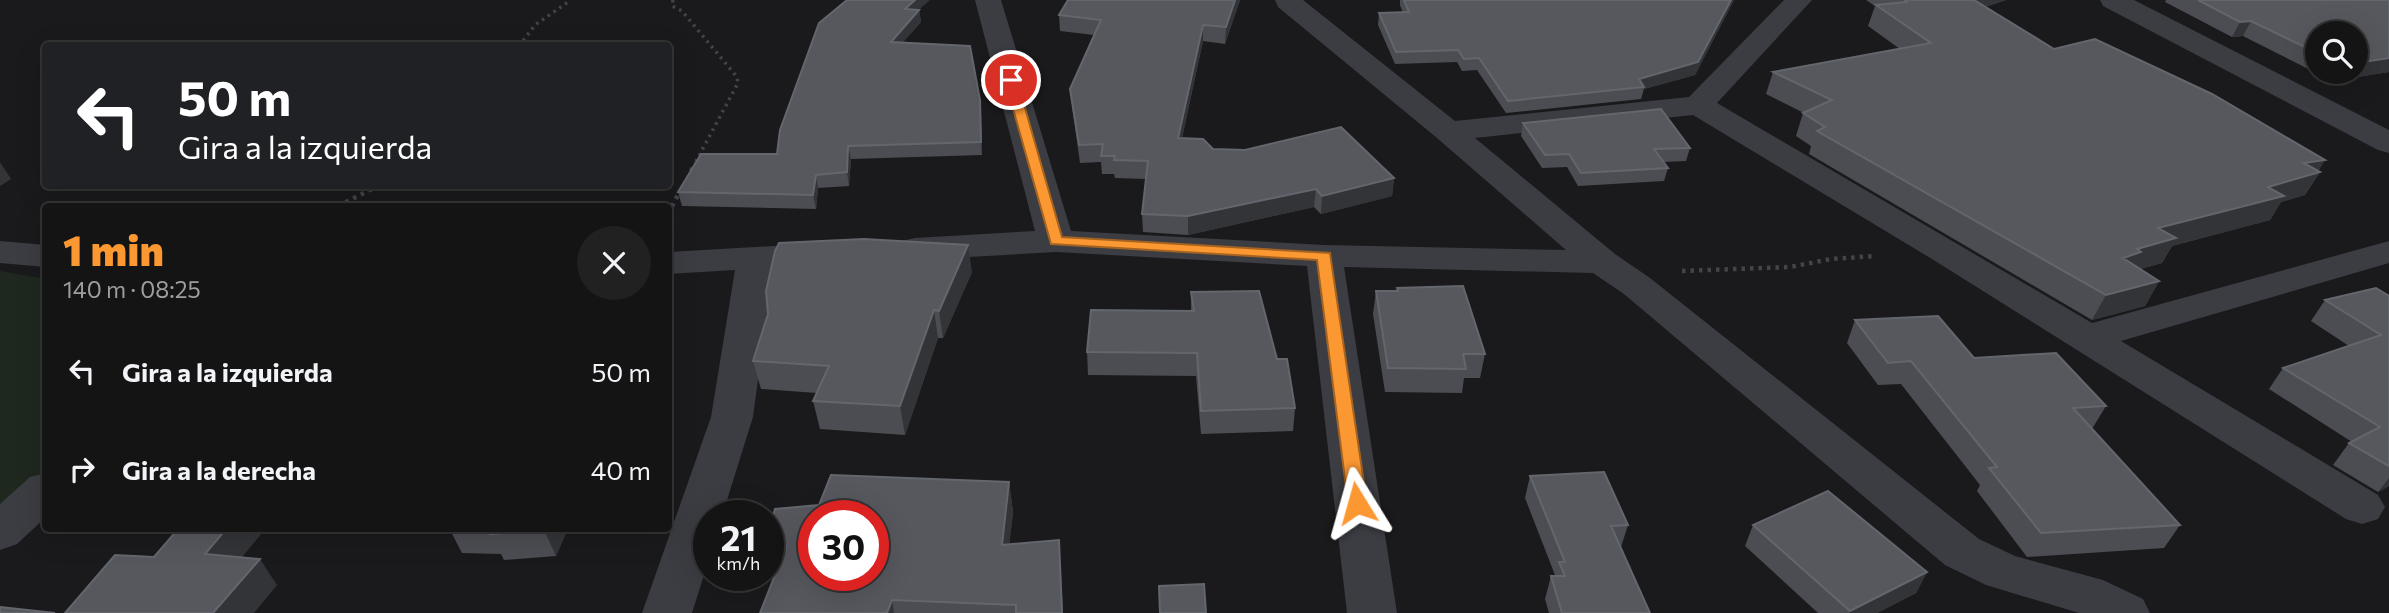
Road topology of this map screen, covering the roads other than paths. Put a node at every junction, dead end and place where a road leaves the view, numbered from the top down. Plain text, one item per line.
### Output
1 (988, 0) edge
2 (1799, 0) edge
3 (2113, 0) edge
4 (1288, 1) edge
5 (1698, 105) junction
6 (1448, 131) junction
7 (2389, 143) edge
8 (1056, 241) junction
9 (0, 251) edge
10 (2389, 252) edge
11 (42, 256) edge
12 (1324, 256) junction
13 (756, 257) junction
14 (1602, 262) junction
15 (672, 263) edge
16 (2085, 338) junction
17 (42, 493) edge
18 (2362, 507) dead end
19 (0, 532) edge
20 (667, 613) edge
21 (1372, 613) edge
22 (2125, 613) edge

1 - 8 street
2 - 5 street
3 - 7 street
4 - 6 street
5 - 6 street
5 - 16 street
6 - 14 street
8 - 12 street
8 - 13 street
9 - 11 street
10 - 16 street
12 - 14 street
12 - 21 street
13 - 15 street
13 - 20 street
14 - 22 street
16 - 18 street
17 - 19 street

